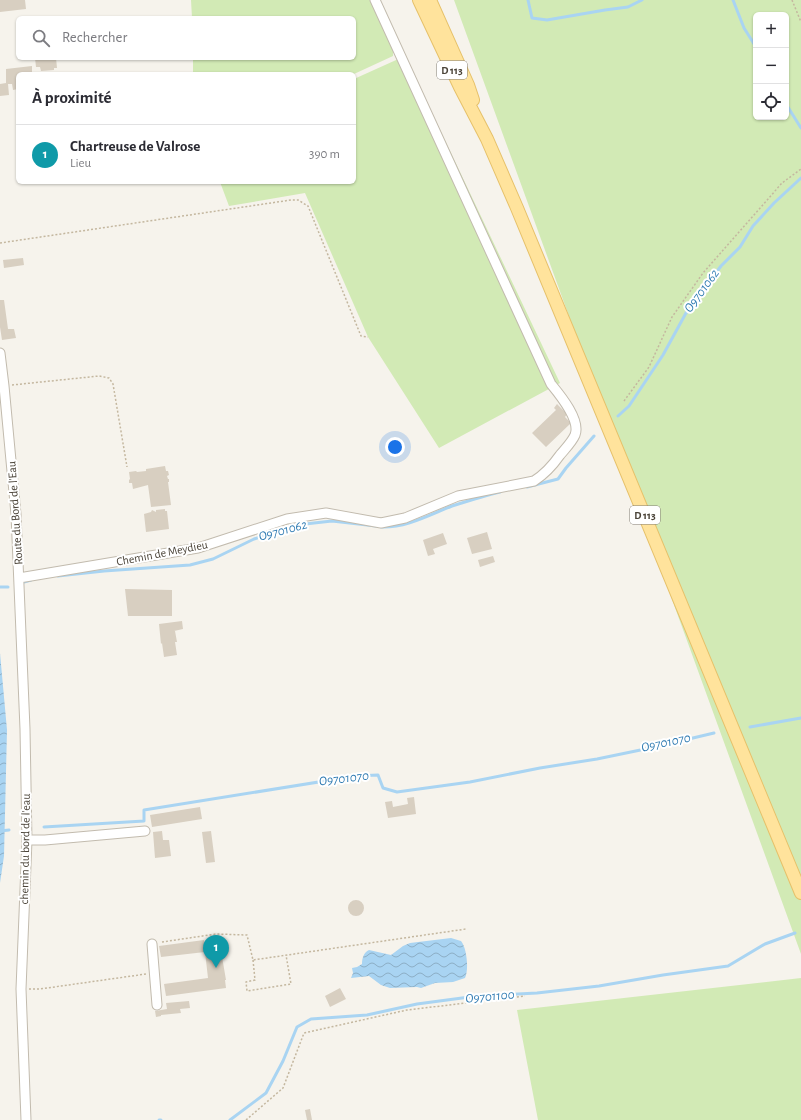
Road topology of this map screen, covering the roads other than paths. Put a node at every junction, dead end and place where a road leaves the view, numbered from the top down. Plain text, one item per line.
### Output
1 (375, 0) edge
2 (419, 0) edge
3 (430, 0) edge
4 (486, 139) junction
5 (0, 353) edge
6 (19, 578) junction
7 (145, 831) dead end
8 (27, 840) junction
9 (801, 893) edge
10 (152, 944) road end
11 (157, 1005) dead end
12 (26, 1120) edge

1 - 6 street, Chemin de Meydieu
2 - 4 main road, D 113
3 - 4 main road, D 113
4 - 9 main road, D 113
5 - 6 street, Route du Bord de l'Eau
6 - 8 street, chemin du bord de l'eau
7 - 8 street
8 - 12 street, chemin du bord de l'eau
10 - 11 street

